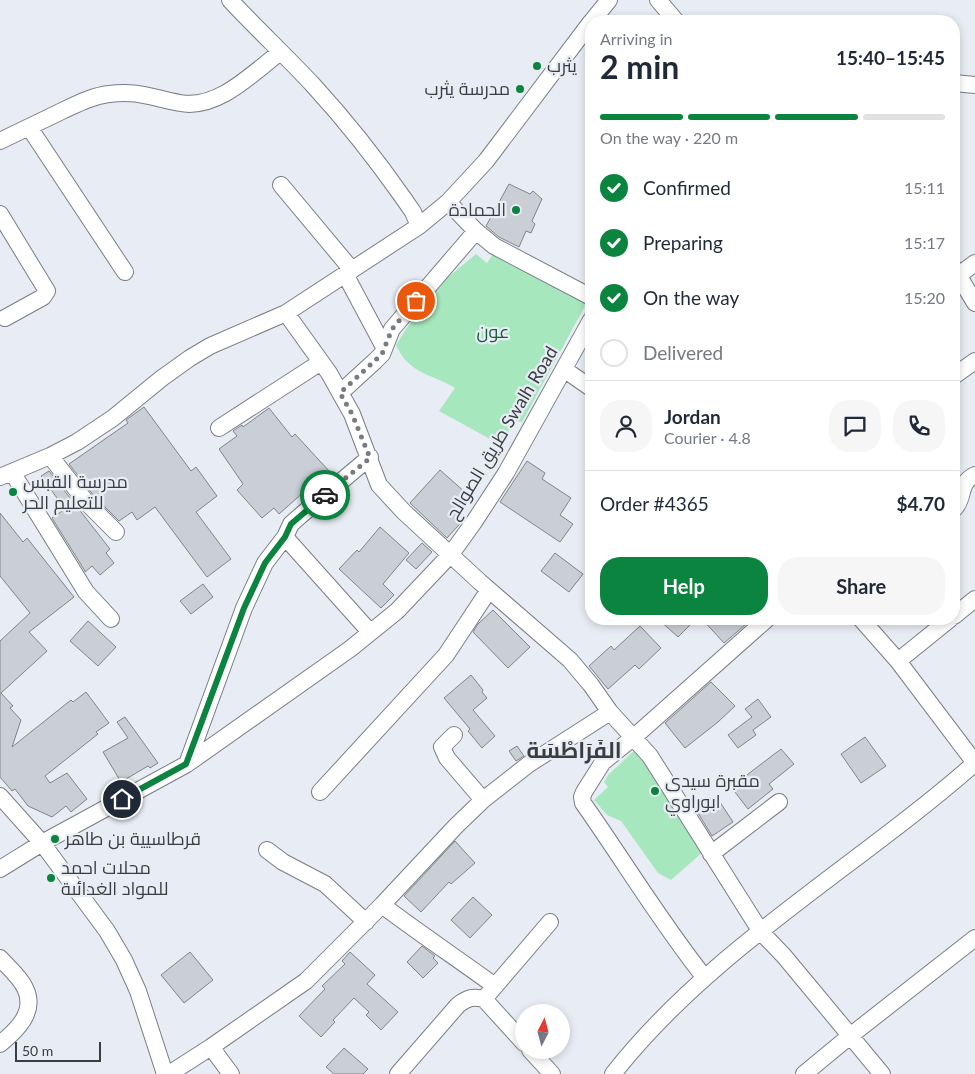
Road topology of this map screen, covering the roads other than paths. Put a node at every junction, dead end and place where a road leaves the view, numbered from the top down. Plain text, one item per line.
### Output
1 (230, 0) edge
2 (609, 0) edge
3 (658, 0) edge
4 (597, 15) edge
5 (671, 15) edge
6 (585, 31) edge
7 (279, 52) junction
8 (960, 84) edge
9 (975, 85) edge
10 (29, 127) junction
11 (0, 141) edge
12 (281, 186) dead end
13 (448, 202) junction
14 (0, 214) edge
15 (418, 226) junction
16 (476, 231) junction
17 (975, 264) edge
18 (960, 270) edge
19 (125, 272) dead end
20 (349, 272) junction
21 (960, 279) edge
22 (585, 294) edge
23 (975, 303) edge
24 (286, 313) junction
25 (5, 318) dead end
26 (585, 332) edge
27 (384, 347) junction
28 (975, 361) edge
29 (321, 362) junction
30 (565, 370) junction
31 (960, 372) edge
32 (585, 384) edge
33 (340, 393) junction
34 (219, 428) dead end
35 (50, 456) junction
36 (370, 458) junction
37 (6, 474) edge
38 (975, 475) edge
39 (960, 499) edge
40 (116, 532) dead end
41 (285, 537) junction
42 (451, 554) junction
43 (489, 590) junction
44 (975, 599) edge
45 (960, 611) edge
46 (111, 619) dead end
47 (759, 625) edge
48 (866, 625) edge
49 (943, 625) edge
50 (370, 632) junction
51 (898, 661) junction
52 (610, 712) junction
53 (454, 735) dead end
54 (634, 737) junction
55 (975, 763) edge
56 (186, 764) junction
57 (320, 792) dead end
58 (0, 796) edge
59 (483, 800) junction
60 (779, 802) dead end
61 (42, 843) junction
62 (267, 850) dead end
63 (711, 854) junction
64 (0, 869) edge
65 (382, 906) junction
66 (366, 922) junction
67 (550, 922) dead end
68 (761, 932) junction
69 (975, 938) edge
70 (0, 958) edge
71 (705, 978) junction
72 (495, 986) junction
73 (484, 999) junction
74 (515, 1033) edge
75 (850, 1036) junction
76 (0, 1044) edge
77 (211, 1047) junction
78 (538, 1059) edge
79 (551, 1073) edge
80 (165, 1074) edge
81 (169, 1074) edge
82 (231, 1074) edge
83 (398, 1074) edge
84 (612, 1074) edge
85 (804, 1074) edge
86 (882, 1074) edge

1 - 7 street
2 - 4 street
3 - 5 street
6 - 13 street
7 - 10 street
7 - 15 street
8 - 9 street
10 - 11 street
10 - 19 street
12 - 20 street
13 - 15 street
13 - 16 street
14 - 25 street
15 - 20 street
16 - 22 street
16 - 27 street
17 - 18 street
20 - 24 street
20 - 27 street
21 - 23 street
24 - 29 street
24 - 35 street
26 - 30 street, طريق الصوالح Swalh Road
27 - 33 street
28 - 31 street
29 - 33 street
29 - 34 street
30 - 32 street
30 - 42 street, طريق الصوالح Swalh Road
33 - 36 street
35 - 37 street
35 - 40 street
36 - 41 street
36 - 42 street
37 - 46 street
38 - 39 street
41 - 50 street
41 - 56 street
42 - 43 street
42 - 50 street, طريق الصوالح Swalh Road
43 - 52 street
43 - 57 street
44 - 45 street
47 - 54 street
48 - 51 street
49 - 51 street
50 - 56 street, طريق الصوالح Swalh Road
51 - 55 street
52 - 54 street
52 - 59 street
53 - 59 street
54 - 63 street
54 - 71 street
55 - 68 street
56 - 61 street, طريق الصوالح Swalh Road
58 - 61 street
59 - 65 street
60 - 63 street
61 - 64 street, طريق الصوالح Swalh Road
61 - 80 street
62 - 66 street
63 - 68 street
65 - 66 street
65 - 72 street
66 - 77 street
67 - 72 street
68 - 71 street
68 - 75 street
69 - 75 street
70 - 76 street
71 - 84 street
72 - 73 street
73 - 74 street
73 - 83 street
75 - 85 street
75 - 86 street
77 - 81 street
77 - 82 street
78 - 79 street

